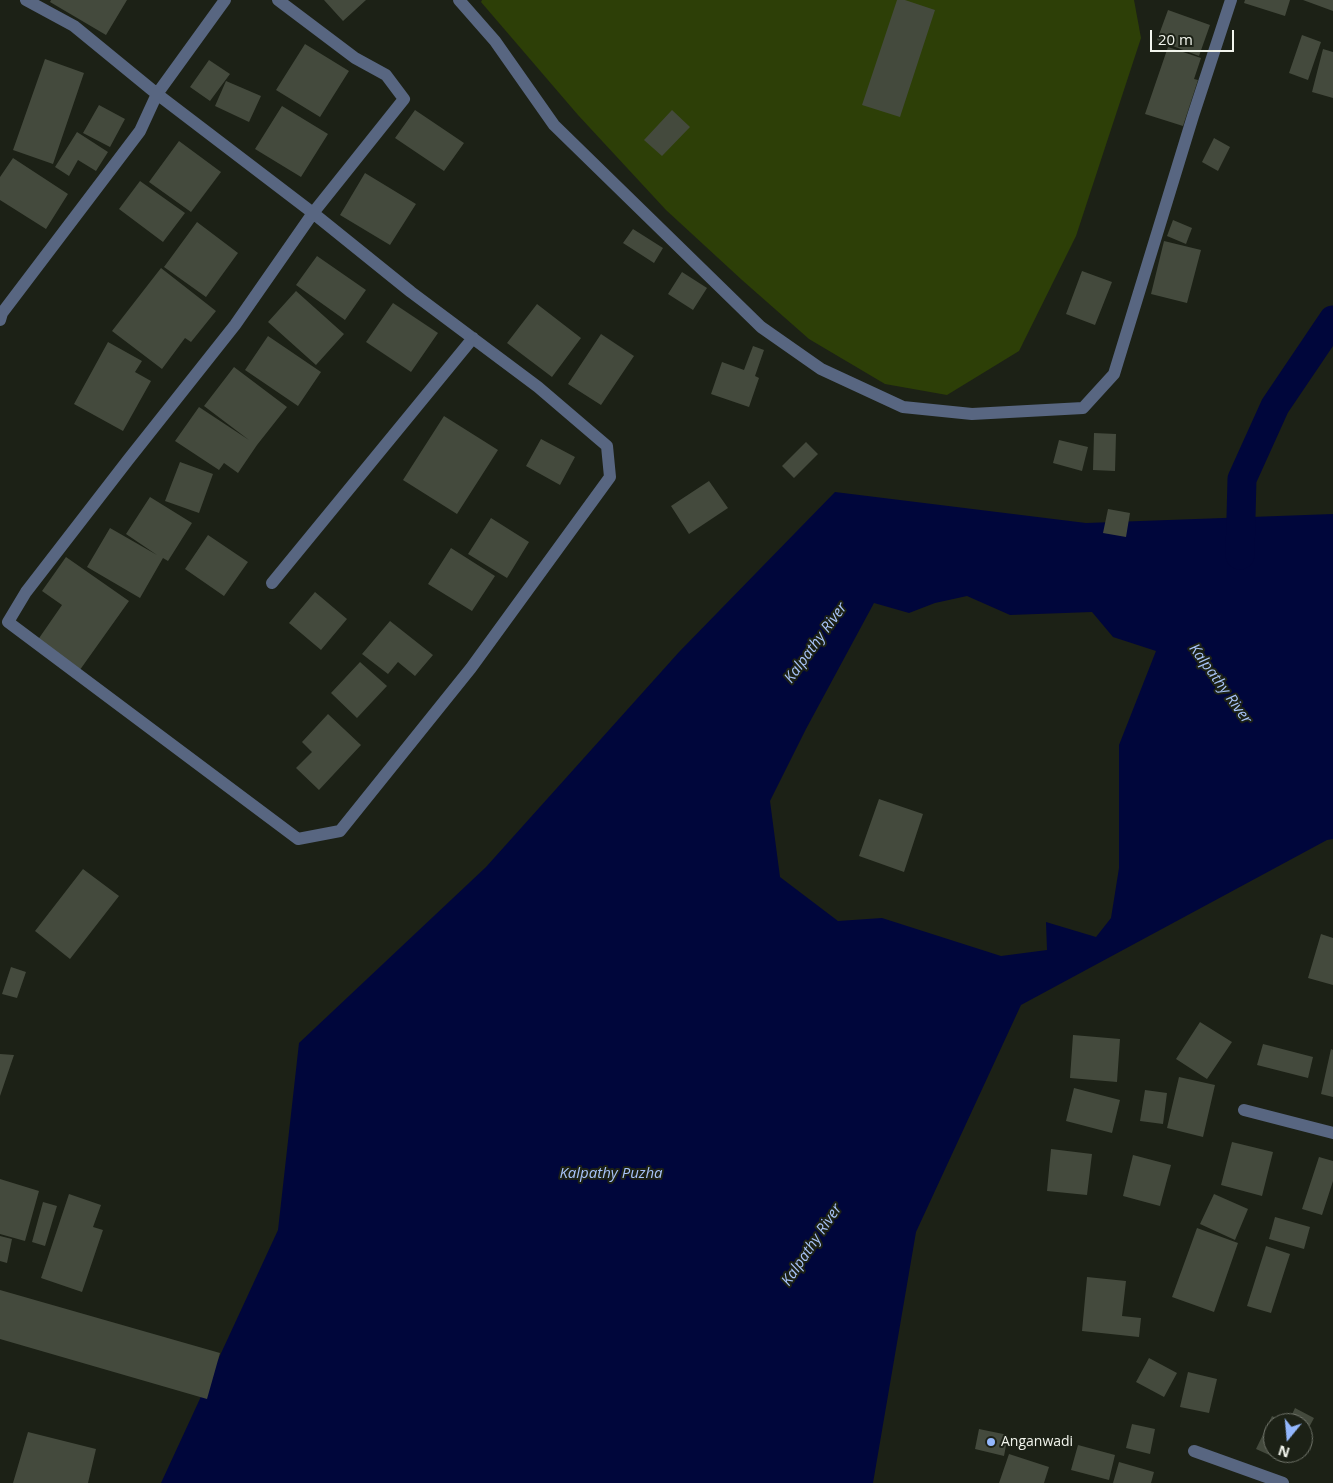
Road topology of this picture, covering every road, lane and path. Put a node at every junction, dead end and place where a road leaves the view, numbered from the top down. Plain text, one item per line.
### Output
1 (26, 0) edge
2 (224, 0) edge
3 (278, 0) edge
4 (459, 0) edge
5 (1231, 0) edge
6 (157, 94) junction
7 (312, 213) junction
8 (0, 320) edge
9 (473, 338) junction
10 (272, 583) dead end
11 (1244, 1110) dead end
12 (1333, 1133) edge
13 (1194, 1451) dead end
14 (1283, 1483) edge

1 - 6 street
2 - 6 street
3 - 7 street
4 - 5 street
6 - 7 street
6 - 8 street
7 - 9 street
7 - 9 street
9 - 10 street
11 - 12 street
13 - 14 street

